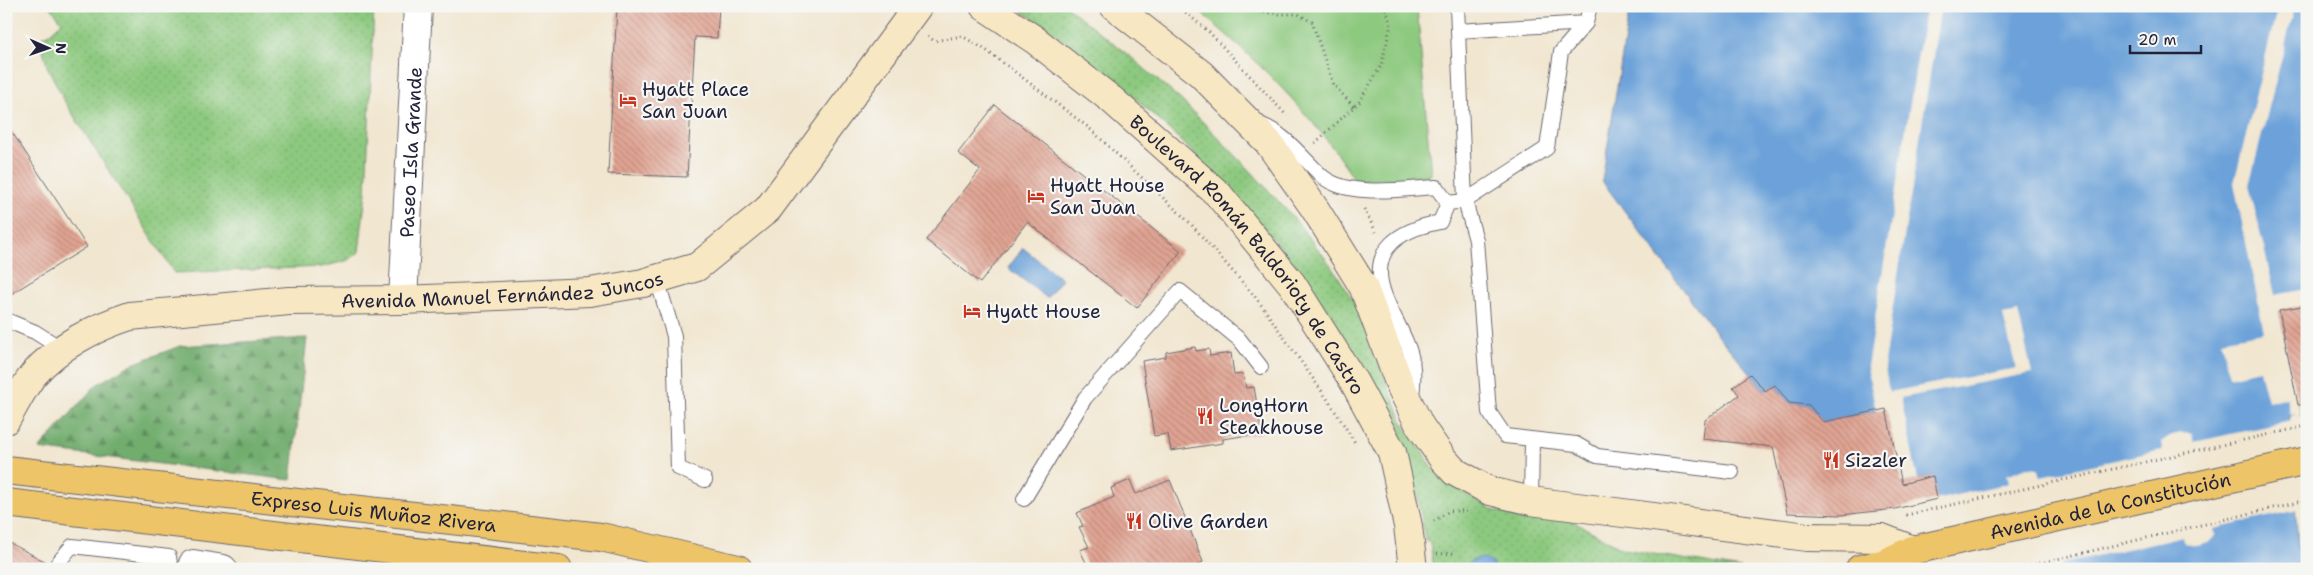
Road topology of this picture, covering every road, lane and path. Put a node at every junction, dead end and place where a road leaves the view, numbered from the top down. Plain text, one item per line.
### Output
1 (418, 6) edge
2 (984, 6) edge
3 (1114, 6) edge
4 (1240, 6) edge
5 (1385, 6) edge
6 (1456, 6) edge
7 (1590, 6) edge
8 (912, 14) edge
9 (1586, 22) junction
10 (1458, 31) junction
11 (1354, 107) junction
12 (1242, 116) junction
13 (1314, 144) dead end
14 (1465, 201) junction
15 (1448, 203) junction
16 (657, 279) junction
17 (402, 300) junction
18 (6, 320) edge
19 (62, 349) junction
20 (1261, 367) dead end
21 (1410, 407) junction
22 (6, 420) edge
23 (2307, 426) edge
24 (1532, 440) junction
25 (1356, 445) dead end
26 (2307, 461) edge
27 (6, 470) edge
28 (1732, 472) dead end
29 (705, 480) dead end
30 (1024, 499) dead end
31 (2307, 500) edge
32 (1531, 501) junction
33 (6, 503) edge
34 (1475, 512) dead end
35 (1906, 515) dead end
36 (1430, 525) dead end
37 (1913, 550) junction
38 (1455, 553) dead end
39 (1412, 562) edge
40 (2307, 564) edge
41 (176, 565) edge
42 (57, 569) edge
43 (223, 569) edge
44 (558, 569) edge
45 (738, 569) edge
46 (1860, 569) edge
47 (2015, 569) edge
48 (2284, 569) edge

1 - 17 street, Paseo Isla Grande
2 - 39 main road, Boulevard Román Baldorioty de Castro
3 - 12 main road
4 - 11 path
5 - 11 path
6 - 10 lane
7 - 9 lane
8 - 16 main road, Avenida Manuel Fernández Juncos
8 - 25 path
9 - 10 lane
9 - 14 lane
10 - 14 lane
11 - 13 path
12 - 15 lane
12 - 21 main road
14 - 15 lane
14 - 24 lane
15 - 21 lane
16 - 17 main road, Avenida Manuel Fernández Juncos
16 - 29 lane
17 - 19 main road, Avenida Manuel Fernández Juncos
18 - 19 lane
19 - 22 main road, Avenida Manuel Fernández Juncos
20 - 30 lane
21 - 32 main road
23 - 35 path
24 - 28 lane
24 - 32 lane
26 - 37 main road, Avenida de la Constitución
27 - 45 main road, Expreso Luis Muñoz Rivera
31 - 47 path
32 - 37 main road
33 - 44 main road, Expreso Luis Muñoz Rivera
34 - 36 path
37 - 46 main road
38 - 39 path
40 - 48 path
41 - 42 lane
41 - 43 street

